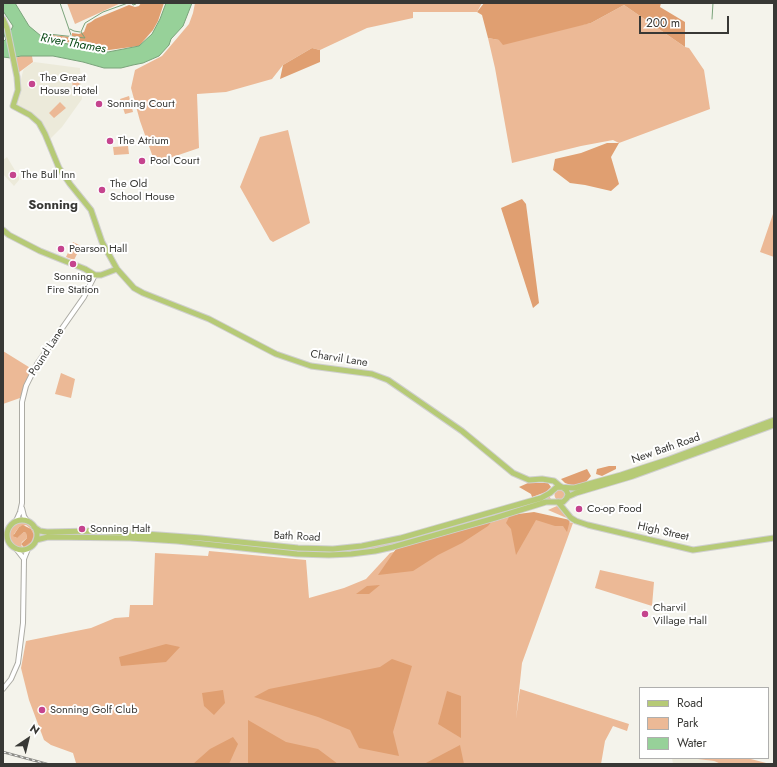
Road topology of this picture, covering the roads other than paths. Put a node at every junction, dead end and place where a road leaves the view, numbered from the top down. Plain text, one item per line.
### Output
1 (3, 19) edge
2 (3, 230) edge
3 (117, 269) junction
4 (95, 275) junction
5 (774, 420) edge
6 (774, 425) edge
7 (549, 481) junction
8 (561, 487) junction
9 (553, 490) junction
10 (566, 499) junction
11 (557, 502) junction
12 (22, 508) junction
13 (566, 512) junction
14 (16, 521) junction
15 (27, 521) junction
16 (34, 527) junction
17 (5, 531) edge
18 (92, 534) junction
19 (774, 538) edge
20 (5, 540) edge
21 (36, 540) junction
22 (28, 549) junction
23 (17, 550) junction
24 (24, 559) junction
25 (3, 689) edge

1 - 3 main road, Charvil Lane
2 - 4 main road
3 - 4 main road
3 - 7 main road, Charvil Lane
4 - 12 street, Pound Lane
5 - 8 main road, New Bath Road
6 - 10 main road, New Bath Road
7 - 8 main road, Charvil Lane
7 - 9 main road
8 - 9 main road, Bath Road
8 - 10 main road
9 - 11 main road
9 - 18 main road, Bath Road
10 - 11 main road, Bath Road
10 - 13 main road
11 - 13 main road, High Street
11 - 18 main road, Bath Road
12 - 14 street, Pound Lane
12 - 15 street, Pound Lane
13 - 19 main road, High Street
14 - 15 main road
14 - 17 main road
15 - 16 main road
16 - 18 main road, Bath Road
16 - 21 main road
17 - 20 main road
18 - 21 main road, Bath Road
20 - 23 main road
21 - 22 main road
22 - 23 main road
22 - 24 street
23 - 24 street
24 - 25 street

